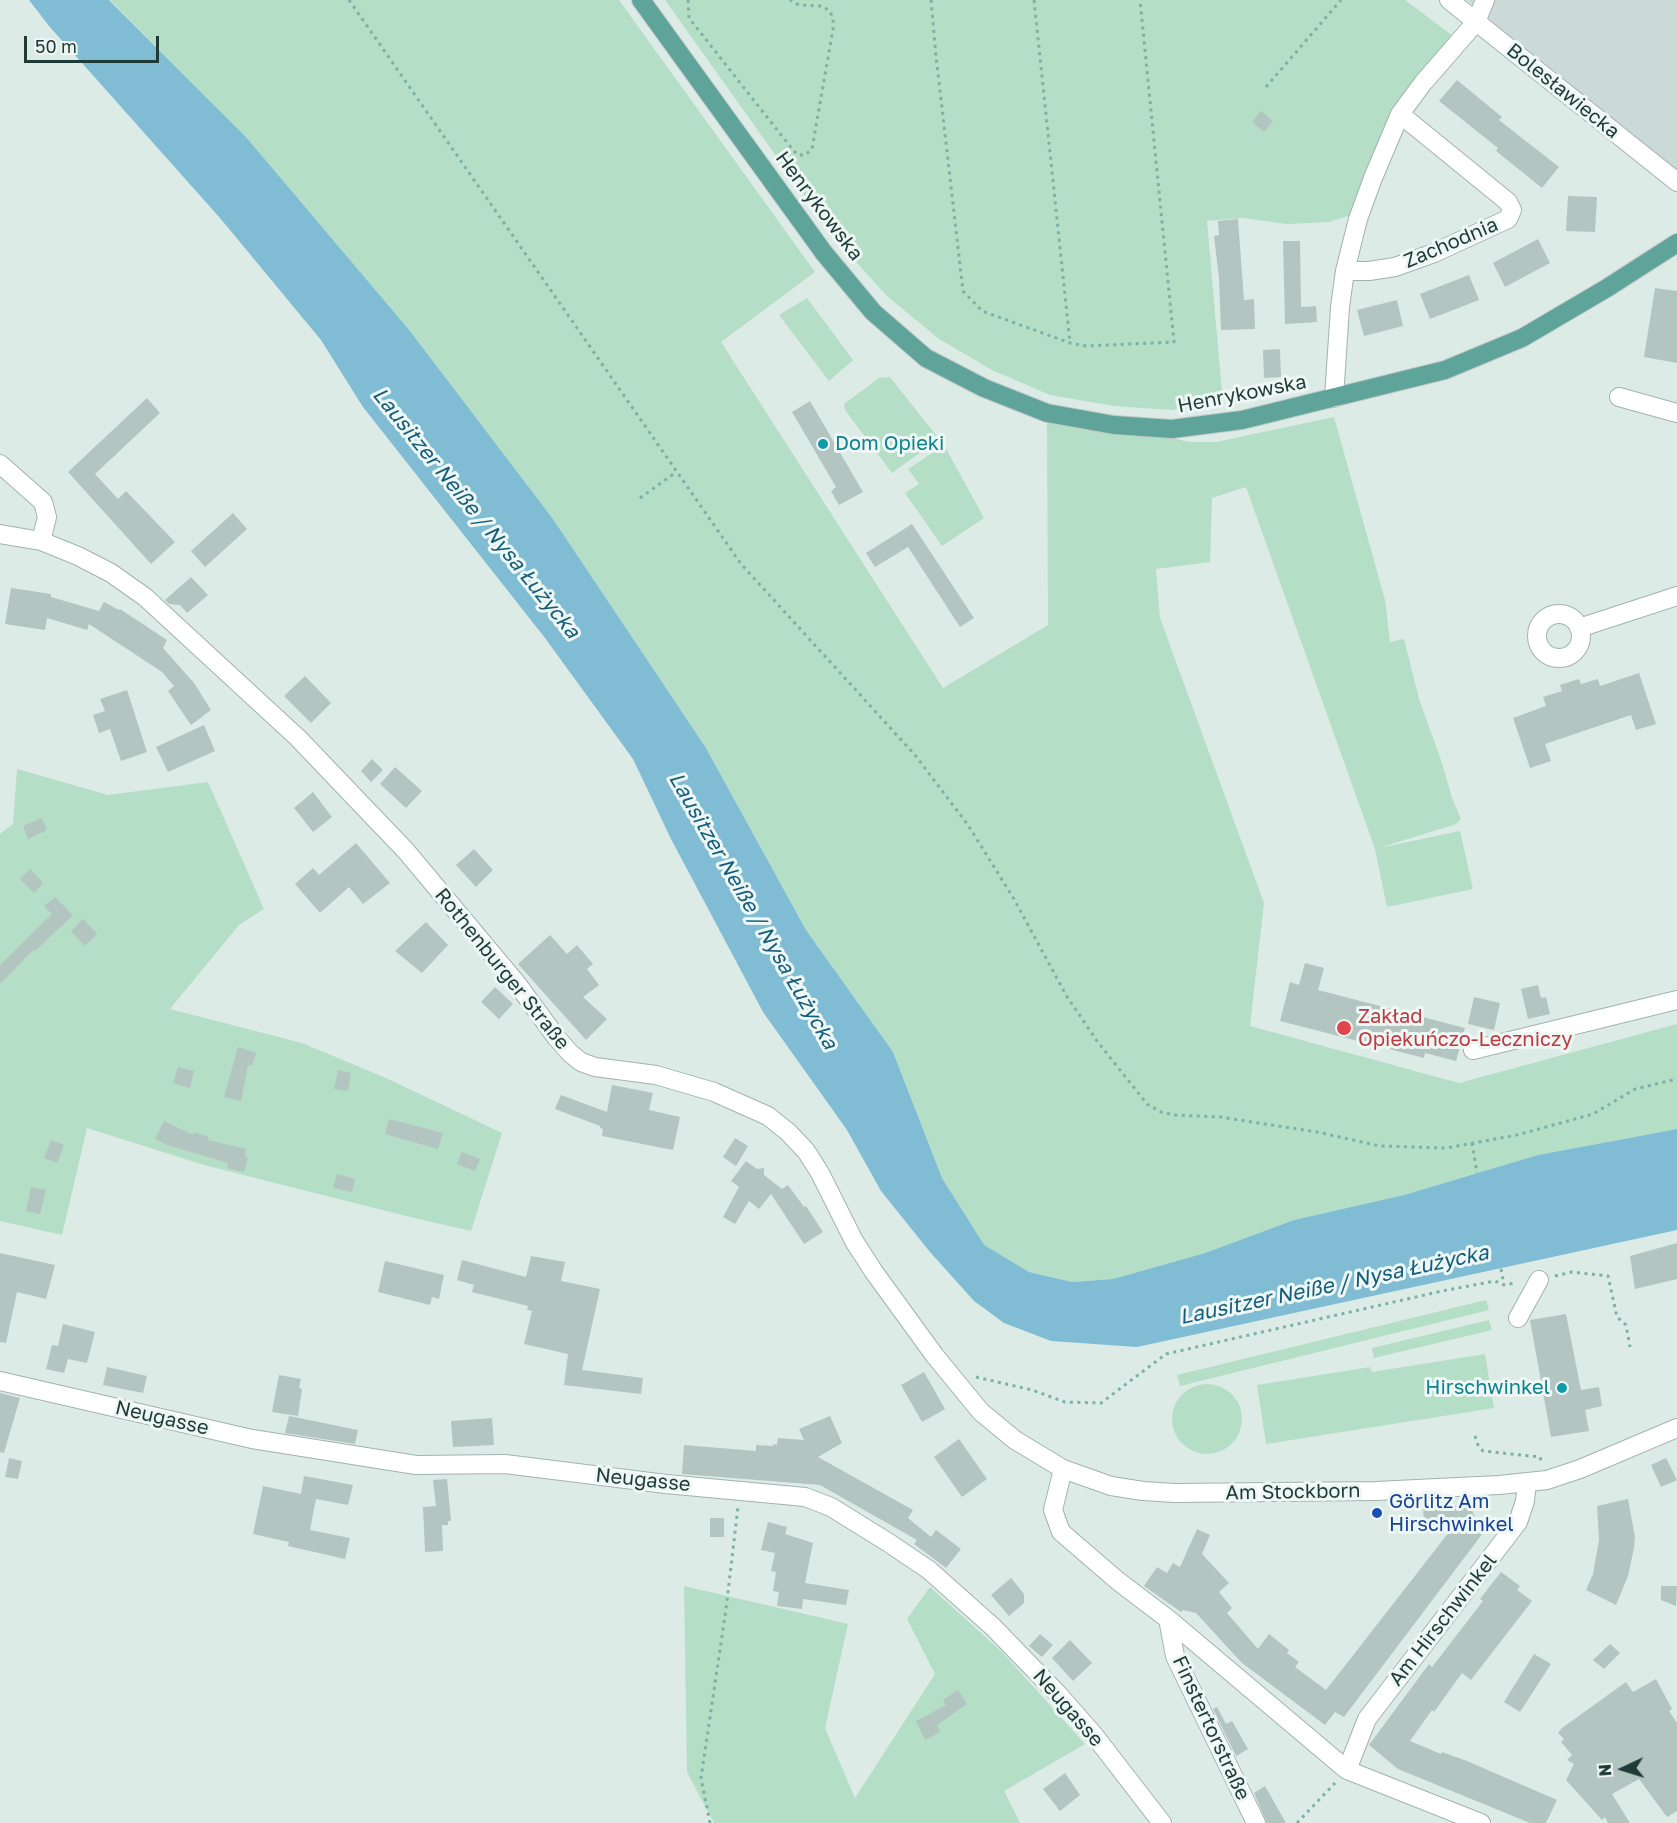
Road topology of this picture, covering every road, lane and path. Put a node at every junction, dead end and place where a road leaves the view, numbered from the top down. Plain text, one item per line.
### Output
1 (348, 0) edge
2 (641, 0) edge
3 (688, 0) edge
4 (790, 0) edge
5 (931, 0) edge
6 (1034, 0) edge
7 (1140, 0) edge
8 (1341, 0) edge
9 (1449, 0) edge
10 (1485, 0) edge
11 (1476, 22) junction
12 (1266, 87) dead end
13 (1400, 114) junction
14 (1677, 182) edge
15 (1677, 243) edge
16 (1345, 271) junction
17 (1070, 343) junction
18 (1619, 397) dead end
19 (1334, 398) junction
20 (1677, 413) edge
21 (0, 464) edge
22 (676, 472) junction
23 (640, 498) dead end
24 (0, 534) edge
25 (41, 541) junction
26 (1677, 596) edge
27 (1579, 628) dead end
28 (1677, 1000) edge
29 (1473, 1050) dead end
30 (1677, 1079) edge
31 (1472, 1143) junction
32 (1477, 1173) dead end
33 (1501, 1269) dead end
34 (1539, 1280) joint
35 (1518, 1318) dead end
36 (1630, 1347) dead end
37 (976, 1377) dead end
38 (0, 1381) edge
39 (1677, 1428) edge
40 (1474, 1436) dead end
41 (1063, 1469) junction
42 (1547, 1480) junction
43 (1527, 1483) junction
44 (740, 1490) junction
45 (1168, 1619) junction
46 (1347, 1770) junction
47 (710, 1823) edge
48 (1162, 1823) edge
49 (1256, 1823) edge
50 (1297, 1823) edge
51 (1481, 1823) edge

1 - 22 path
2 - 19 main road, Henrykowska
3 - 4 path
5 - 17 path
6 - 17 path
7 - 17 path
8 - 12 path
9 - 11 street, Bolesławiecka
10 - 11 street
11 - 13 street
11 - 14 street, Bolesławiecka
13 - 16 street
13 - 16 street, Zachodnia
15 - 19 main road, Henrykowska
16 - 19 street
18 - 20 street
21 - 25 street
22 - 23 path
22 - 31 path
24 - 25 street, Rothenburger Straße
25 - 41 street, Rothenburger Straße
26 - 27 street
28 - 29 street
30 - 31 path
31 - 32 path
33 - 37 path
34 - 35 street
34 - 36 path
38 - 44 street, Neugasse
39 - 42 street
40 - 42 path
41 - 43 street, Am Stockborn
41 - 45 street
42 - 43 street
43 - 46 street, Am Hirschwinkel
44 - 47 path
44 - 48 street, Neugasse
45 - 46 street
45 - 49 street, Finstertorstraße
46 - 50 path
46 - 51 street

